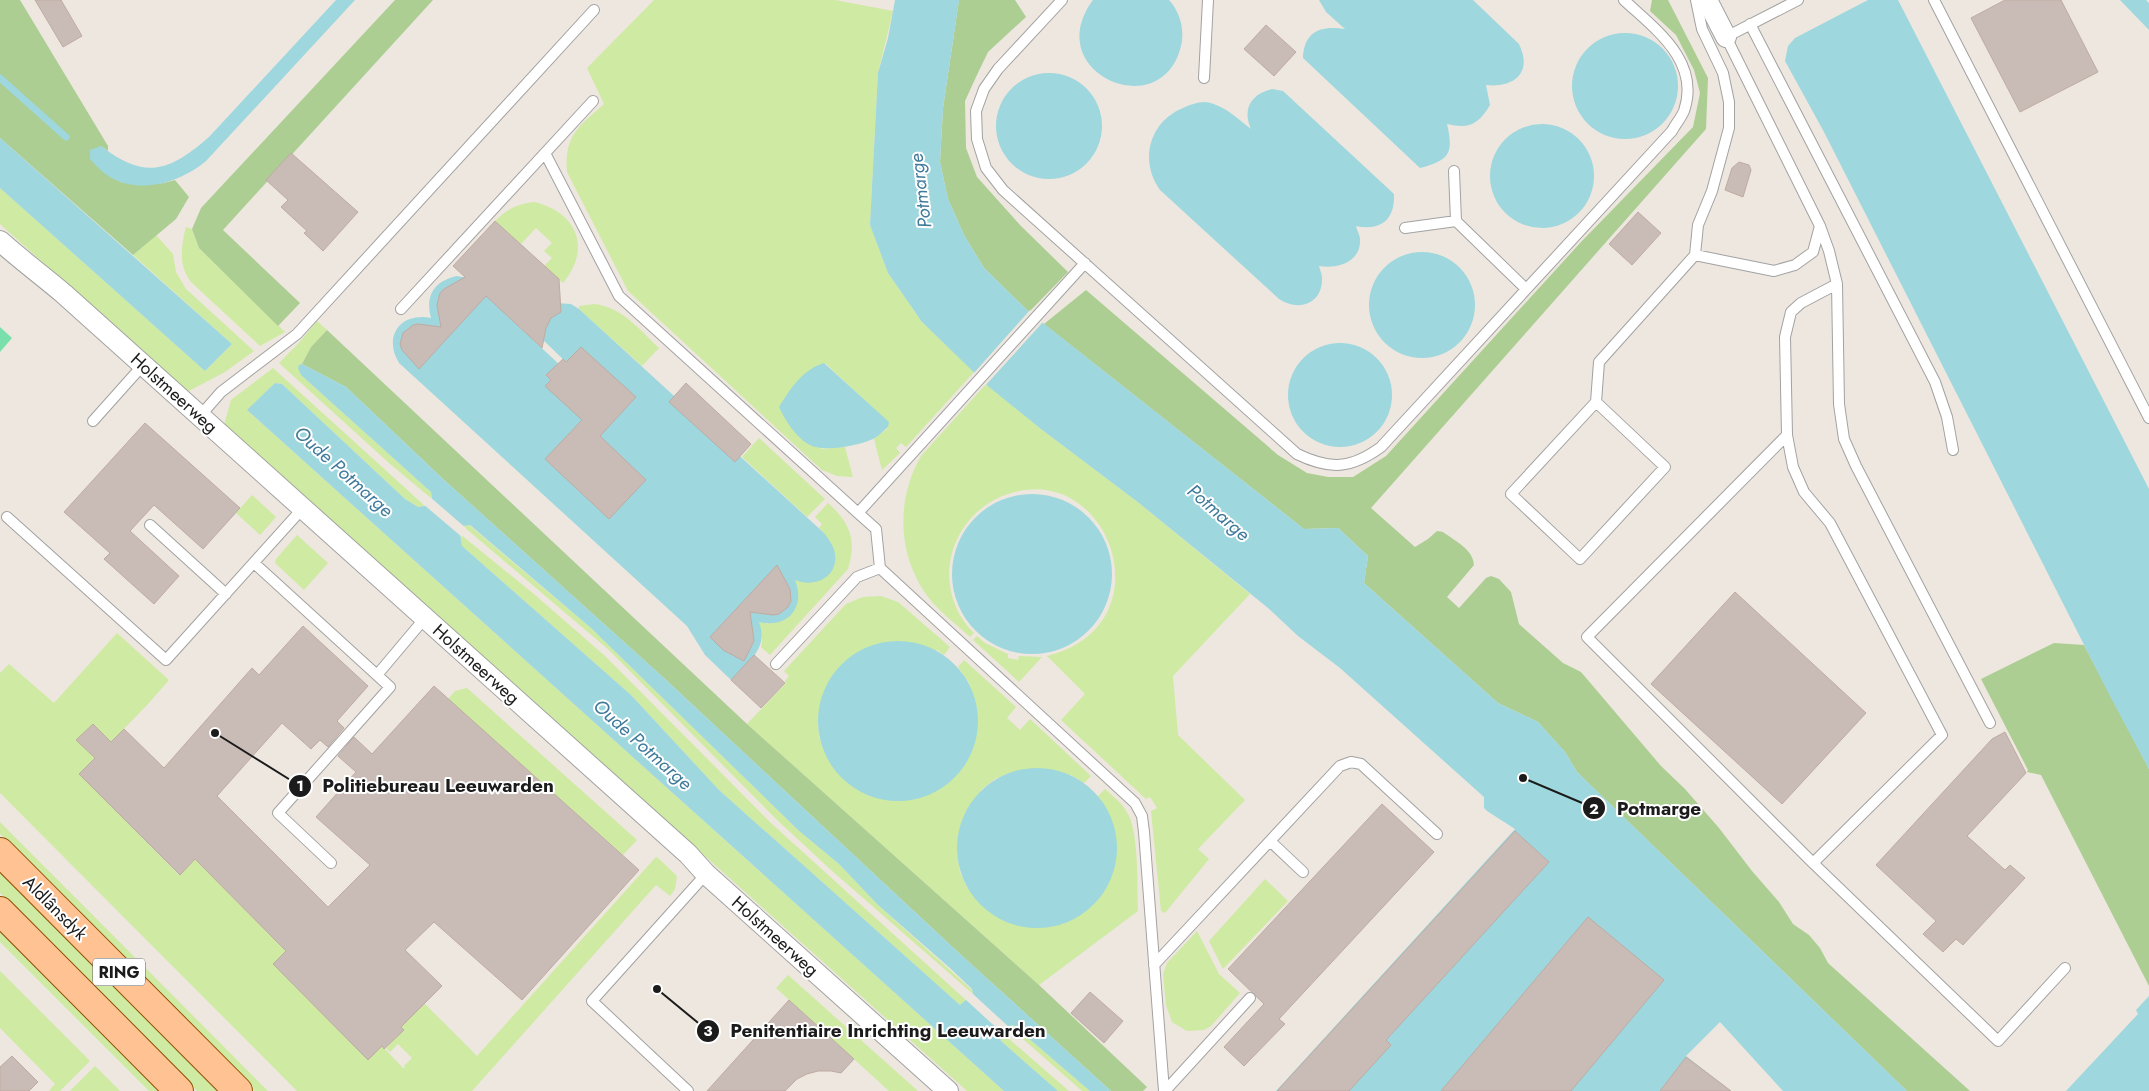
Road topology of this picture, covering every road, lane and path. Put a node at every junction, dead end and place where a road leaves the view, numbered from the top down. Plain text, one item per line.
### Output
1 (1062, 0) edge
2 (1208, 0) edge
3 (1624, 0) edge
4 (1696, 0) edge
5 (1707, 0) edge
6 (1798, 0) edge
7 (1934, 0) edge
8 (594, 10) dead end
9 (1750, 24) junction
10 (1726, 37) junction
11 (1204, 78) dead end
12 (593, 100) dead end
13 (544, 154) junction
14 (1454, 171) dead end
15 (1456, 220) junction
16 (1820, 226) junction
17 (1405, 228) dead end
18 (0, 241) edge
19 (1695, 255) junction
20 (1085, 263) junction
21 (1836, 284) junction
22 (1526, 289) junction
23 (401, 309) dead end
24 (143, 365) junction
25 (1596, 402) junction
26 (200, 416) junction
27 (2149, 418) edge
28 (92, 421) dead end
29 (1787, 435) junction
30 (1953, 450) dead end
31 (303, 508) junction
32 (858, 513) junction
33 (7, 517) dead end
34 (150, 524) dead end
35 (254, 563) junction
36 (880, 568) junction
37 (226, 594) junction
38 (425, 618) junction
39 (776, 664) dead end
40 (377, 674) junction
41 (1990, 724) dead end
42 (1437, 834) dead end
43 (1270, 841) junction
44 (0, 852) edge
45 (331, 863) dead end
46 (1813, 863) junction
47 (1303, 872) dead end
48 (706, 874) junction
49 (0, 911) edge
50 (1154, 964) junction
51 (2065, 968) dead end
52 (1250, 998) dead end
53 (179, 1091) edge
54 (238, 1091) edge
55 (688, 1091) edge
56 (948, 1091) edge
57 (1165, 1091) edge

1 - 20 lane
2 - 11 lane
3 - 22 lane
4 - 19 lane
5 - 10 street
6 - 9 lane
7 - 27 lane
8 - 26 lane
9 - 10 lane
9 - 30 lane
10 - 16 lane
12 - 13 lane
13 - 23 lane
13 - 32 lane
14 - 15 lane
15 - 17 lane
15 - 22 lane
16 - 19 lane
16 - 21 lane
18 - 24 street, Holstmeerweg
19 - 25 lane
20 - 22 lane
20 - 32 lane
21 - 29 lane
21 - 41 lane
24 - 26 street, Holstmeerweg
24 - 28 lane
25 - 25 lane
26 - 31 street, Holstmeerweg
29 - 46 lane
29 - 46 lane
31 - 35 lane
31 - 38 street, Holstmeerweg
32 - 36 lane
33 - 37 lane
34 - 37 lane
35 - 37 lane
35 - 40 lane
36 - 39 lane
36 - 50 lane
38 - 40 lane
38 - 48 street, Holstmeerweg
40 - 45 lane
42 - 43 lane
43 - 47 lane
43 - 50 lane
44 - 54 main road, Aldlânsdyk / RING
46 - 51 lane
48 - 55 lane
48 - 56 street, Holstmeerweg
49 - 53 main road, RING
50 - 57 lane
52 - 57 lane

